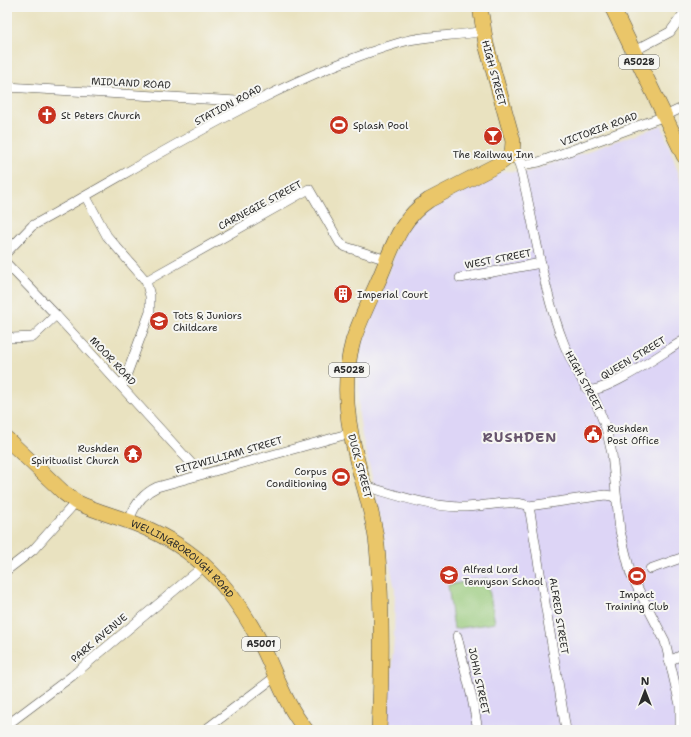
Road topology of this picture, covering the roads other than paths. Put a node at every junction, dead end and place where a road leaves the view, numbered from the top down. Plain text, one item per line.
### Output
1 (480, 7) edge
2 (612, 7) edge
3 (684, 13) edge
4 (483, 32) junction
5 (634, 51) junction
6 (7, 87) edge
7 (253, 102) junction
8 (684, 107) edge
9 (665, 116) junction
10 (684, 156) edge
11 (516, 158) junction
12 (86, 197) junction
13 (7, 252) edge
14 (387, 260) junction
15 (541, 263) junction
16 (7, 264) edge
17 (460, 278) dead end
18 (146, 281) junction
19 (56, 315) junction
20 (7, 334) edge
21 (684, 340) edge
22 (122, 386) junction
23 (591, 390) junction
24 (350, 433) junction
25 (7, 439) edge
26 (201, 474) junction
27 (365, 486) junction
28 (616, 499) junction
29 (76, 502) junction
30 (529, 506) junction
31 (129, 521) junction
32 (684, 558) edge
33 (204, 565) junction
34 (650, 569) dead end
35 (7, 570) edge
36 (457, 636) dead end
37 (684, 654) edge
38 (670, 661) junction
39 (275, 677) junction
40 (7, 725) edge
41 (205, 730) edge
42 (306, 730) edge
43 (379, 730) edge
44 (478, 730) edge
45 (566, 730) edge
46 (680, 730) edge

1 - 4 main road, HIGH STREET
2 - 5 main road, A5028
3 - 5 street
4 - 7 street, STATION ROAD
4 - 11 main road, HIGH STREET
5 - 9 main road, A5028
6 - 7 street, MIDLAND ROAD
7 - 12 street, STATION ROAD
8 - 9 street, VICTORIA ROAD
9 - 10 main road, A5028
9 - 11 street, VICTORIA ROAD
11 - 14 main road, DUCK STREET / A5028
11 - 15 street, HIGH STREET
12 - 13 street, STATION ROAD
12 - 18 street
14 - 18 street, CARNEGIE STREET
14 - 24 main road, DUCK STREET / A5028
15 - 17 street, WEST STREET
15 - 23 street, HIGH STREET
16 - 19 street, MOOR ROAD
18 - 22 street
19 - 20 street
19 - 22 street, MOOR ROAD
21 - 23 street, QUEEN STREET
22 - 26 street, MOOR ROAD
23 - 28 street, HIGH STREET
24 - 26 street, FITZWILLIAM STREET
24 - 27 main road, DUCK STREET / A5028
25 - 29 main road, WELLINGBOROUGH ROAD / A5001
26 - 31 street, FITZWILLIAM STREET
27 - 30 street
27 - 43 main road, DUCK STREET / A5028
28 - 30 street
28 - 38 street, HIGH STREET
29 - 31 main road, WELLINGBOROUGH ROAD / A5001
29 - 35 street
30 - 45 street, ALFRED STREET
31 - 33 main road, WELLINGBOROUGH ROAD / A5001
32 - 34 street
33 - 39 main road, WELLINGBOROUGH ROAD / A5001
33 - 40 street, PARK AVENUE
36 - 44 street, JOHN STREET
37 - 38 street
38 - 46 street, HIGH STREET
39 - 41 street
39 - 42 main road, WELLINGBOROUGH ROAD / A5001

